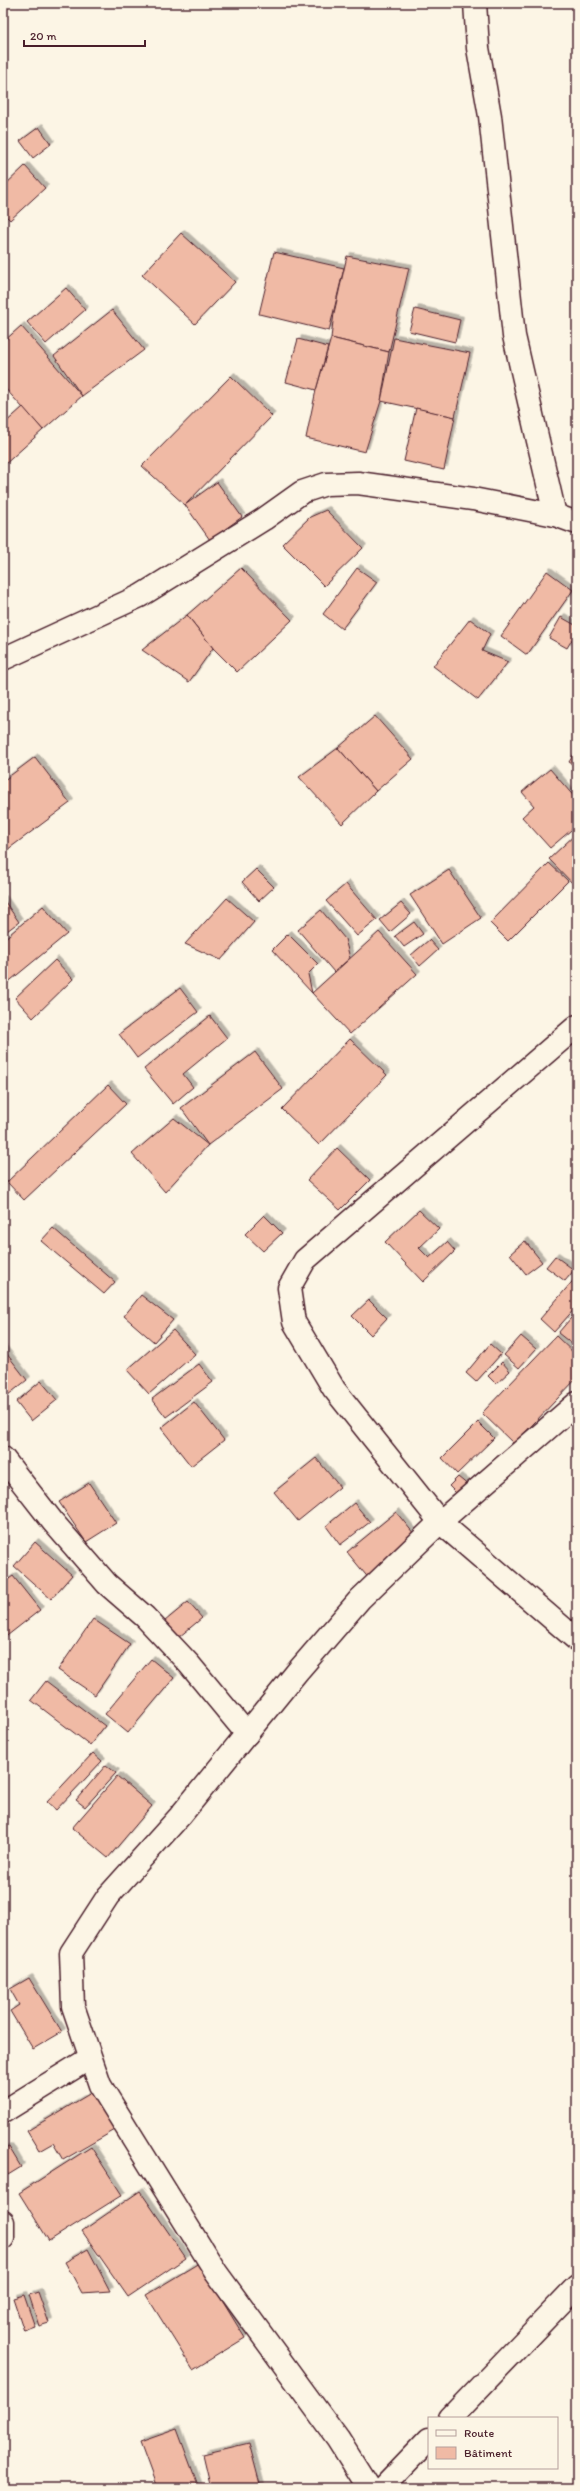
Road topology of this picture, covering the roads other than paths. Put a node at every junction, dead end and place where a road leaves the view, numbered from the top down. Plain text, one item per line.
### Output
1 (475, 3) edge
2 (555, 515) junction
3 (577, 523) edge
4 (3, 659) edge
5 (577, 1026) edge
6 (577, 1403) edge
7 (3, 1458) edge
8 (440, 1522) junction
9 (577, 1640) edge
10 (247, 1734) junction
11 (90, 2058) junction
12 (3, 2112) edge
13 (3, 2222) edge
14 (3, 2238) edge
15 (577, 2286) edge
16 (451, 2417) edge
17 (428, 2440) edge
18 (370, 2488) edge
19 (382, 2488) edge

1 - 2 street
2 - 3 street
2 - 4 street
5 - 8 street
6 - 8 street
7 - 10 street
8 - 9 street
8 - 10 street
10 - 11 street
11 - 12 street
11 - 18 street
13 - 14 street
15 - 16 street
17 - 19 street

